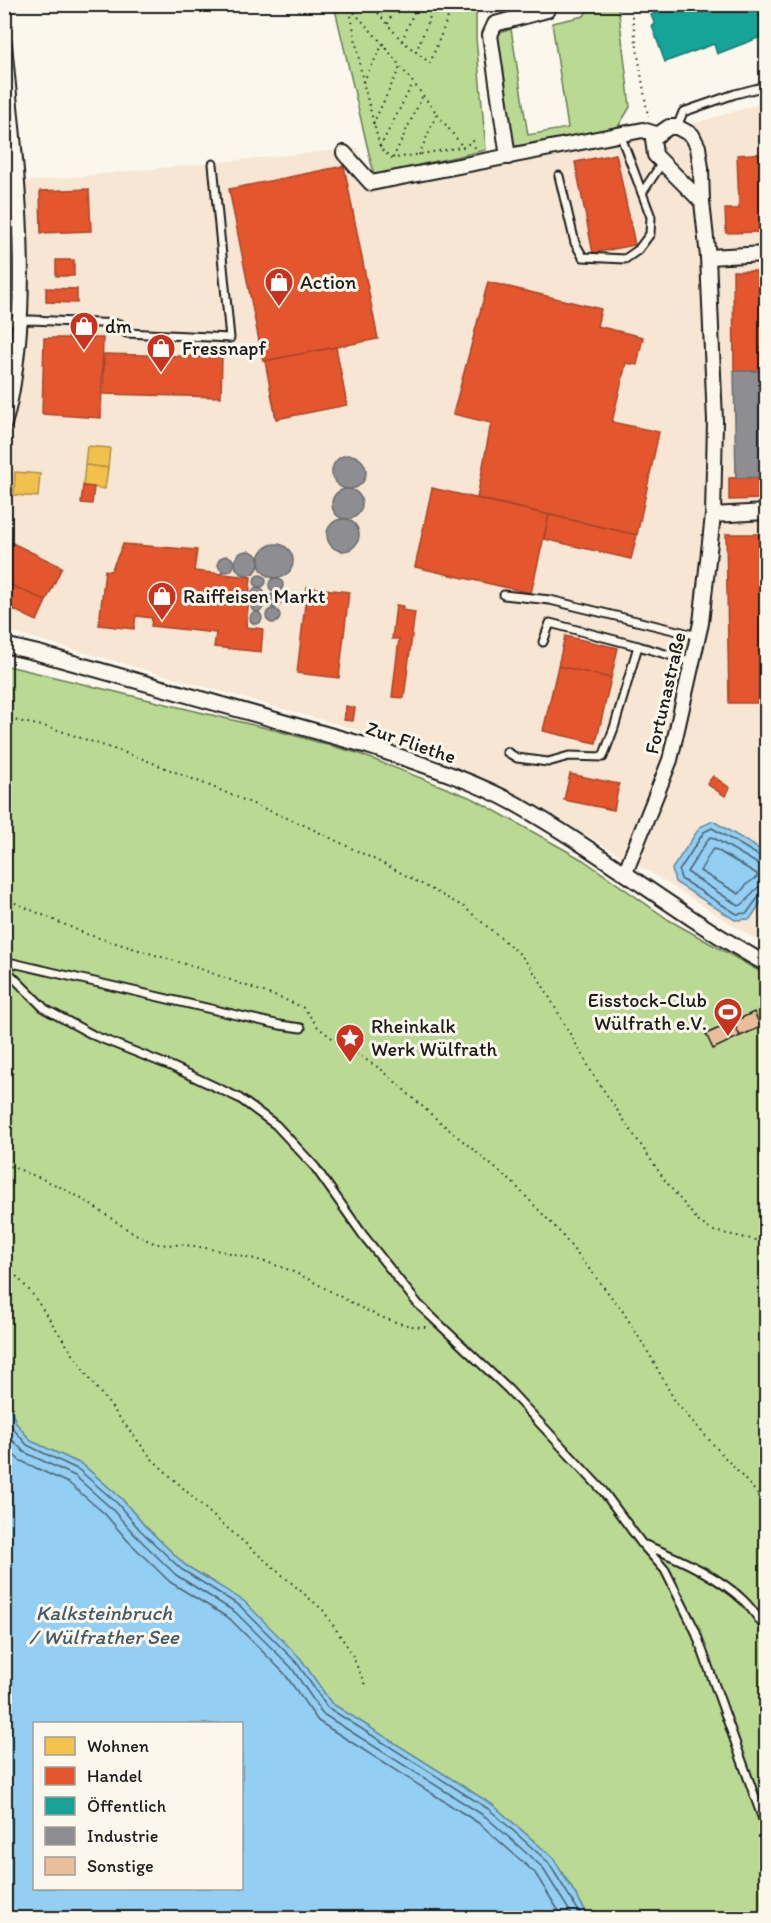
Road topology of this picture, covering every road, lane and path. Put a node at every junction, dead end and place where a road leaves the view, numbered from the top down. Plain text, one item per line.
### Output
1 (370, 4) edge
2 (396, 4) edge
3 (417, 4) edge
4 (435, 4) edge
5 (453, 4) edge
6 (550, 4) edge
7 (630, 4) edge
8 (350, 6) edge
9 (387, 25) junction
10 (402, 41) junction
11 (4, 44) edge
12 (383, 44) junction
13 (416, 53) junction
14 (400, 67) junction
15 (363, 82) junction
16 (413, 82) junction
17 (766, 86) edge
18 (423, 95) junction
19 (437, 113) junction
20 (373, 124) junction
21 (677, 127) junction
22 (620, 134) junction
23 (656, 134) junction
24 (380, 147) junction
25 (463, 147) junction
26 (344, 153) dead end
27 (476, 153) dead end
28 (419, 155) junction
29 (508, 156) junction
30 (392, 158) junction
31 (662, 163) junction
32 (213, 164) dead end
33 (559, 176) dead end
34 (642, 193) junction
35 (702, 202) junction
36 (766, 254) edge
37 (708, 257) junction
38 (20, 320) junction
39 (4, 321) edge
40 (4, 424) edge
41 (766, 512) edge
42 (713, 515) junction
43 (504, 594) dead end
44 (698, 636) junction
45 (543, 642) dead end
46 (4, 645) edge
47 (638, 646) junction
48 (693, 662) junction
49 (4, 718) edge
50 (507, 752) dead end
51 (625, 873) junction
52 (4, 898) edge
53 (4, 961) edge
54 (766, 964) edge
55 (4, 968) edge
56 (301, 1028) dead end
57 (4, 1164) edge
58 (766, 1242) edge
59 (4, 1263) edge
60 (442, 1327) junction
61 (766, 1503) edge
62 (642, 1544) junction
63 (766, 1629) edge
64 (365, 1685) dead end
65 (766, 1828) edge

1 - 9 path
2 - 9 path
3 - 10 path
4 - 13 path
5 - 13 path
6 - 29 street
7 - 23 path
8 - 12 path
8 - 15 path
9 - 10 path
10 - 13 path
11 - 38 street
12 - 14 path
12 - 15 path
14 - 16 path
14 - 20 path
15 - 20 path
16 - 18 path
16 - 24 path
17 - 21 lane
18 - 19 path
18 - 30 path
19 - 25 path
19 - 28 path
20 - 24 path
21 - 23 street
21 - 35 street, Fortunastraße
22 - 23 street
22 - 29 street
22 - 34 lane
23 - 31 street
24 - 30 path
25 - 27 path
25 - 28 path
26 - 29 street
28 - 30 path
31 - 34 lane
31 - 35 street
32 - 38 lane
33 - 34 lane
35 - 37 street, Fortunastraße
36 - 37 street
37 - 42 street, Fortunastraße
38 - 39 lane
38 - 40 street
41 - 42 street
42 - 44 street, Fortunastraße
43 - 44 lane
44 - 48 street, Fortunastraße
45 - 47 lane
46 - 51 street, Zur Fliethe
47 - 48 lane
47 - 50 lane
48 - 51 street, Fortunastraße
49 - 58 path
51 - 54 street, Zur Fliethe
52 - 61 path
53 - 56 lane
55 - 60 lane
57 - 60 path
59 - 64 path
60 - 62 lane
62 - 63 lane
62 - 65 lane

